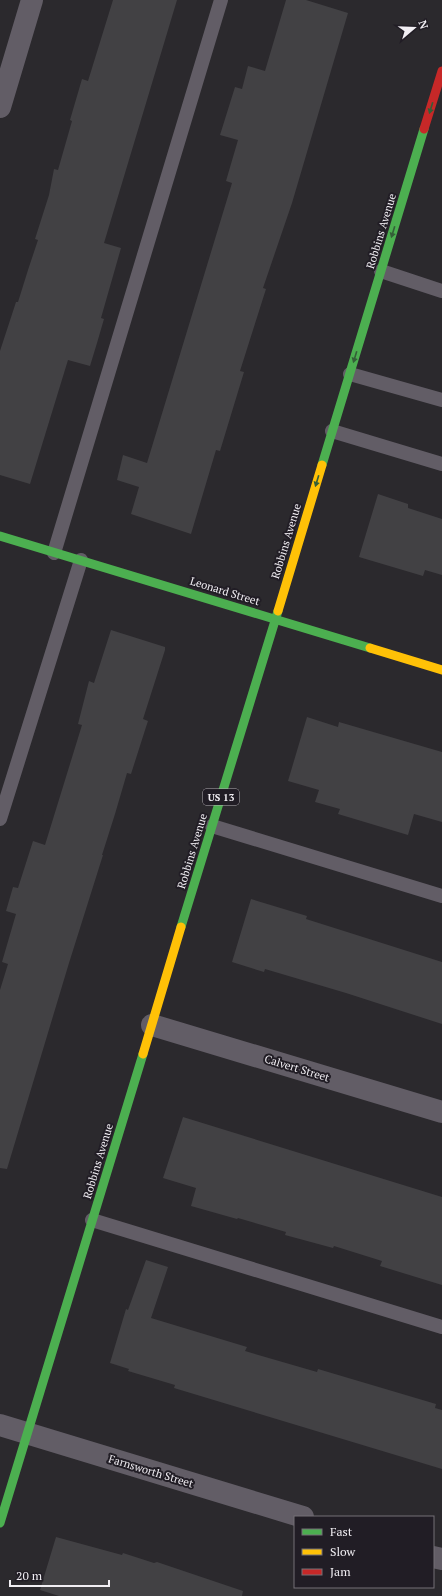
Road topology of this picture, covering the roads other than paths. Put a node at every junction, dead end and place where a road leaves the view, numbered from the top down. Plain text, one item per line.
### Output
1 (32, 0) edge
2 (221, 0) edge
3 (442, 71) edge
4 (0, 107) edge
5 (381, 271) junction
6 (442, 291) edge
7 (350, 374) junction
8 (442, 400) edge
9 (332, 431) junction
10 (442, 464) edge
11 (0, 536) edge
12 (54, 552) junction
13 (81, 560) junction
14 (275, 619) junction
15 (442, 670) edge
16 (0, 819) edge
17 (212, 826) junction
18 (442, 896) edge
19 (152, 1025) junction
20 (442, 1112) edge
21 (92, 1220) junction
22 (442, 1327) edge
23 (0, 1425) edge
24 (28, 1433) junction
25 (300, 1516) edge
26 (0, 1523) edge

1 - 4 street
2 - 12 lane
3 -> 5 main road, Robbins Avenue / US 13
5 - 6 lane
5 -> 7 main road, Robbins Avenue / US 13
7 - 8 lane
7 - 9 main road, Robbins Avenue / US 13
9 - 10 lane
9 -> 14 main road, Robbins Avenue / US 13
11 - 12 main road, Leonard Street
12 - 13 main road, Leonard Street
13 - 14 main road, Leonard Street
13 - 16 lane
14 - 15 main road, Leonard Street
14 - 17 main road, Robbins Avenue / US 13
17 - 18 lane
17 - 19 main road, Robbins Avenue / US 13
19 - 20 street, Calvert Street
19 - 21 main road, Robbins Avenue / US 13
21 - 22 lane
21 - 24 main road, Robbins Avenue / US 13
23 - 24 street, Farnsworth Street
24 - 25 street, Farnsworth Street
24 - 26 main road, Robbins Avenue / US 13

